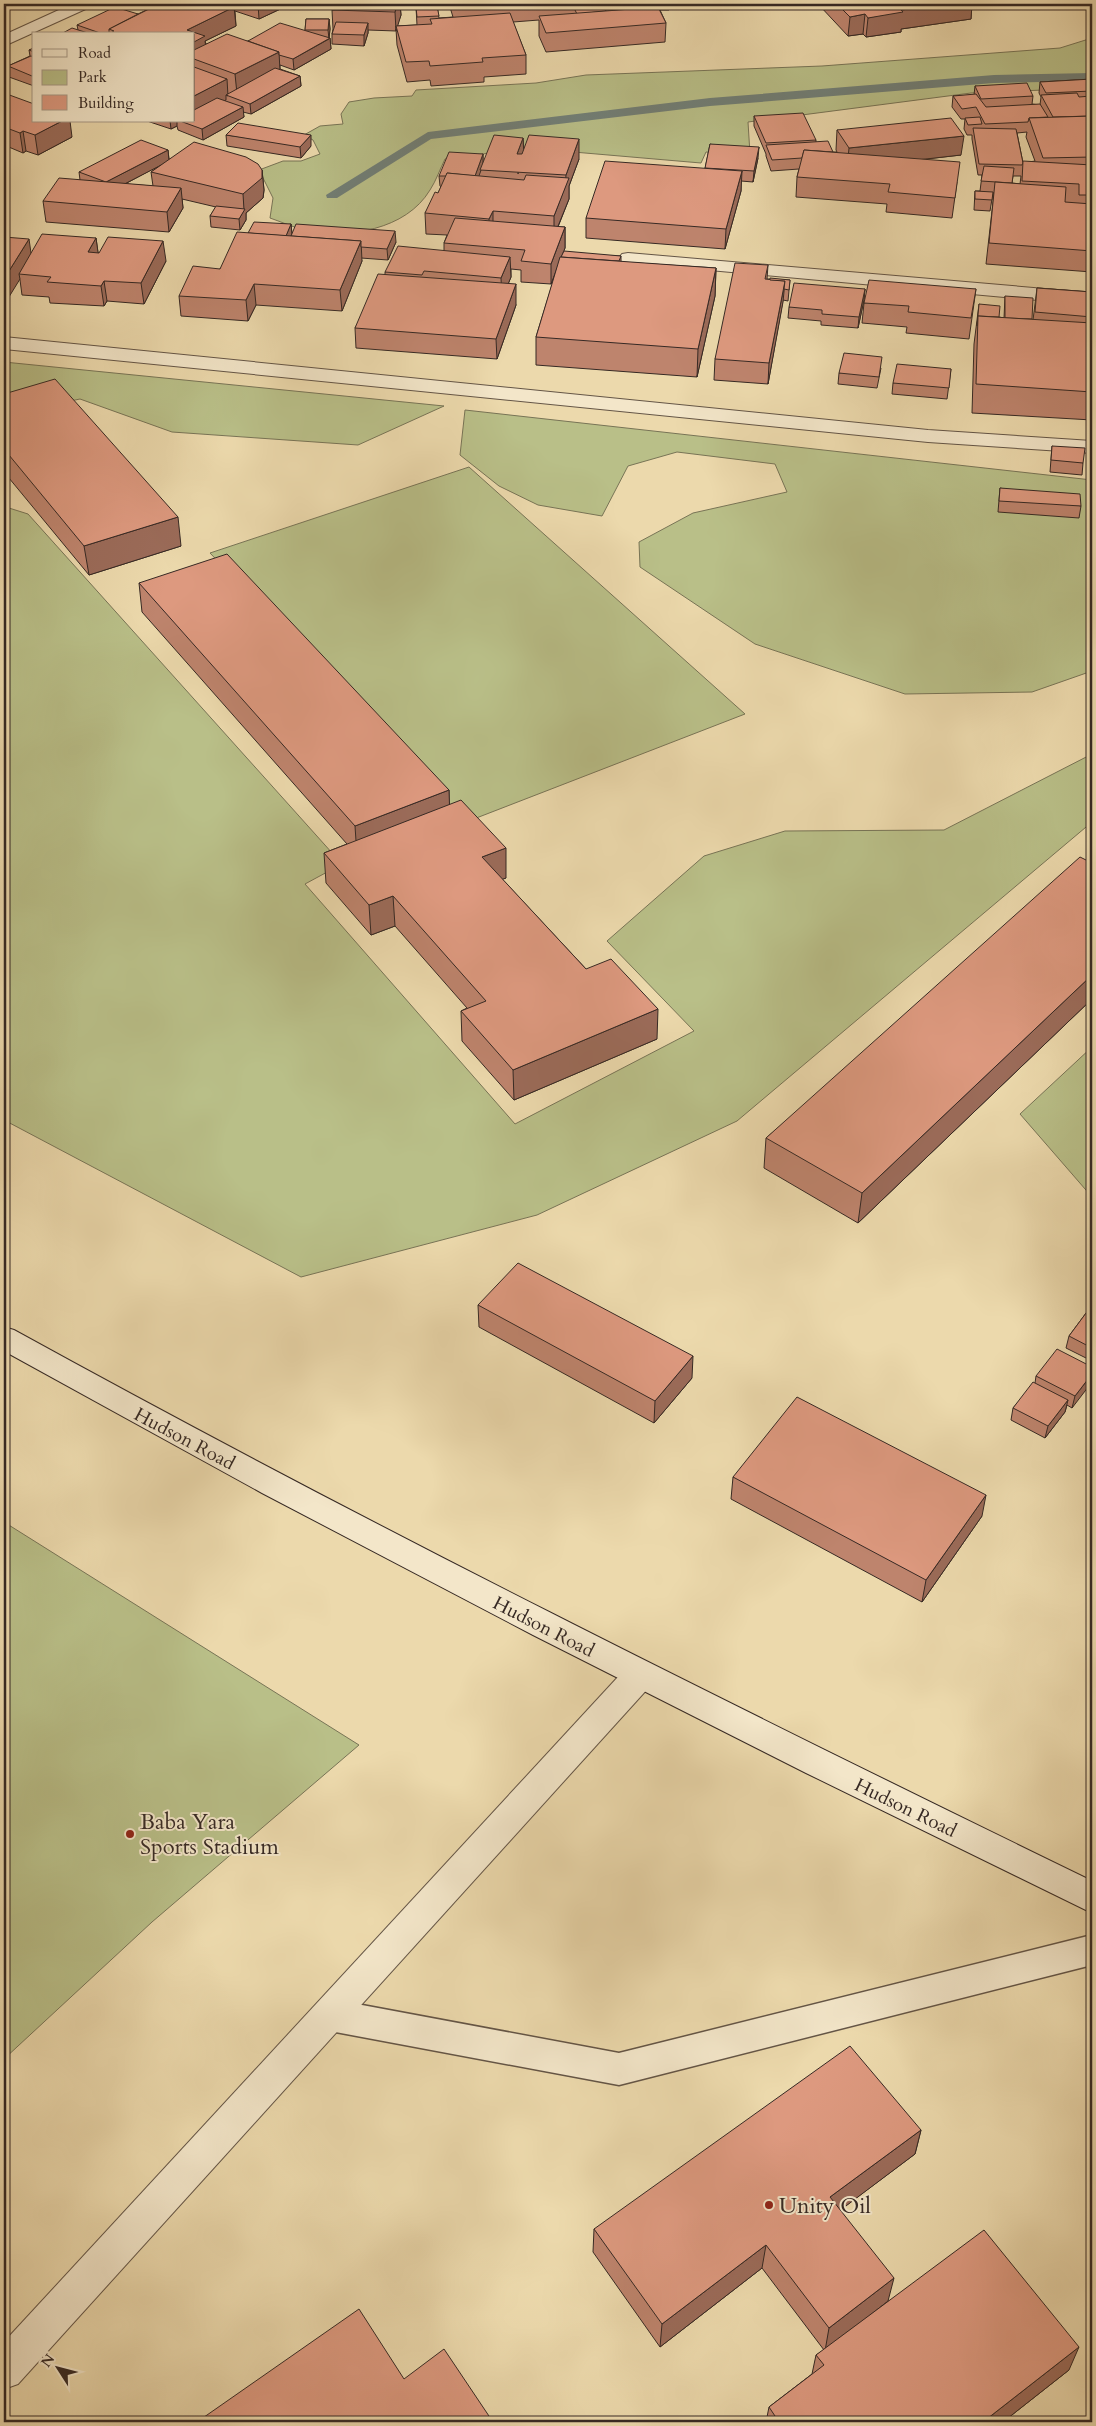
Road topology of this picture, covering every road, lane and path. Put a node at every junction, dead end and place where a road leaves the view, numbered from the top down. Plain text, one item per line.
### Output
1 (84, 4) edge
2 (11, 32) edge
3 (4, 41) edge
4 (628, 258) dead end
5 (1092, 299) edge
6 (4, 343) edge
7 (1092, 447) edge
8 (4, 1338) edge
9 (640, 1675) junction
10 (1092, 1898) edge
11 (1092, 1950) edge
12 (330, 2015) junction
13 (4, 2370) edge

1 - 2 street
2 - 3 street
4 - 5 street
6 - 7 street
8 - 9 street, Hudson Road
9 - 10 street, Hudson Road
9 - 12 street
11 - 12 lane
12 - 13 street

